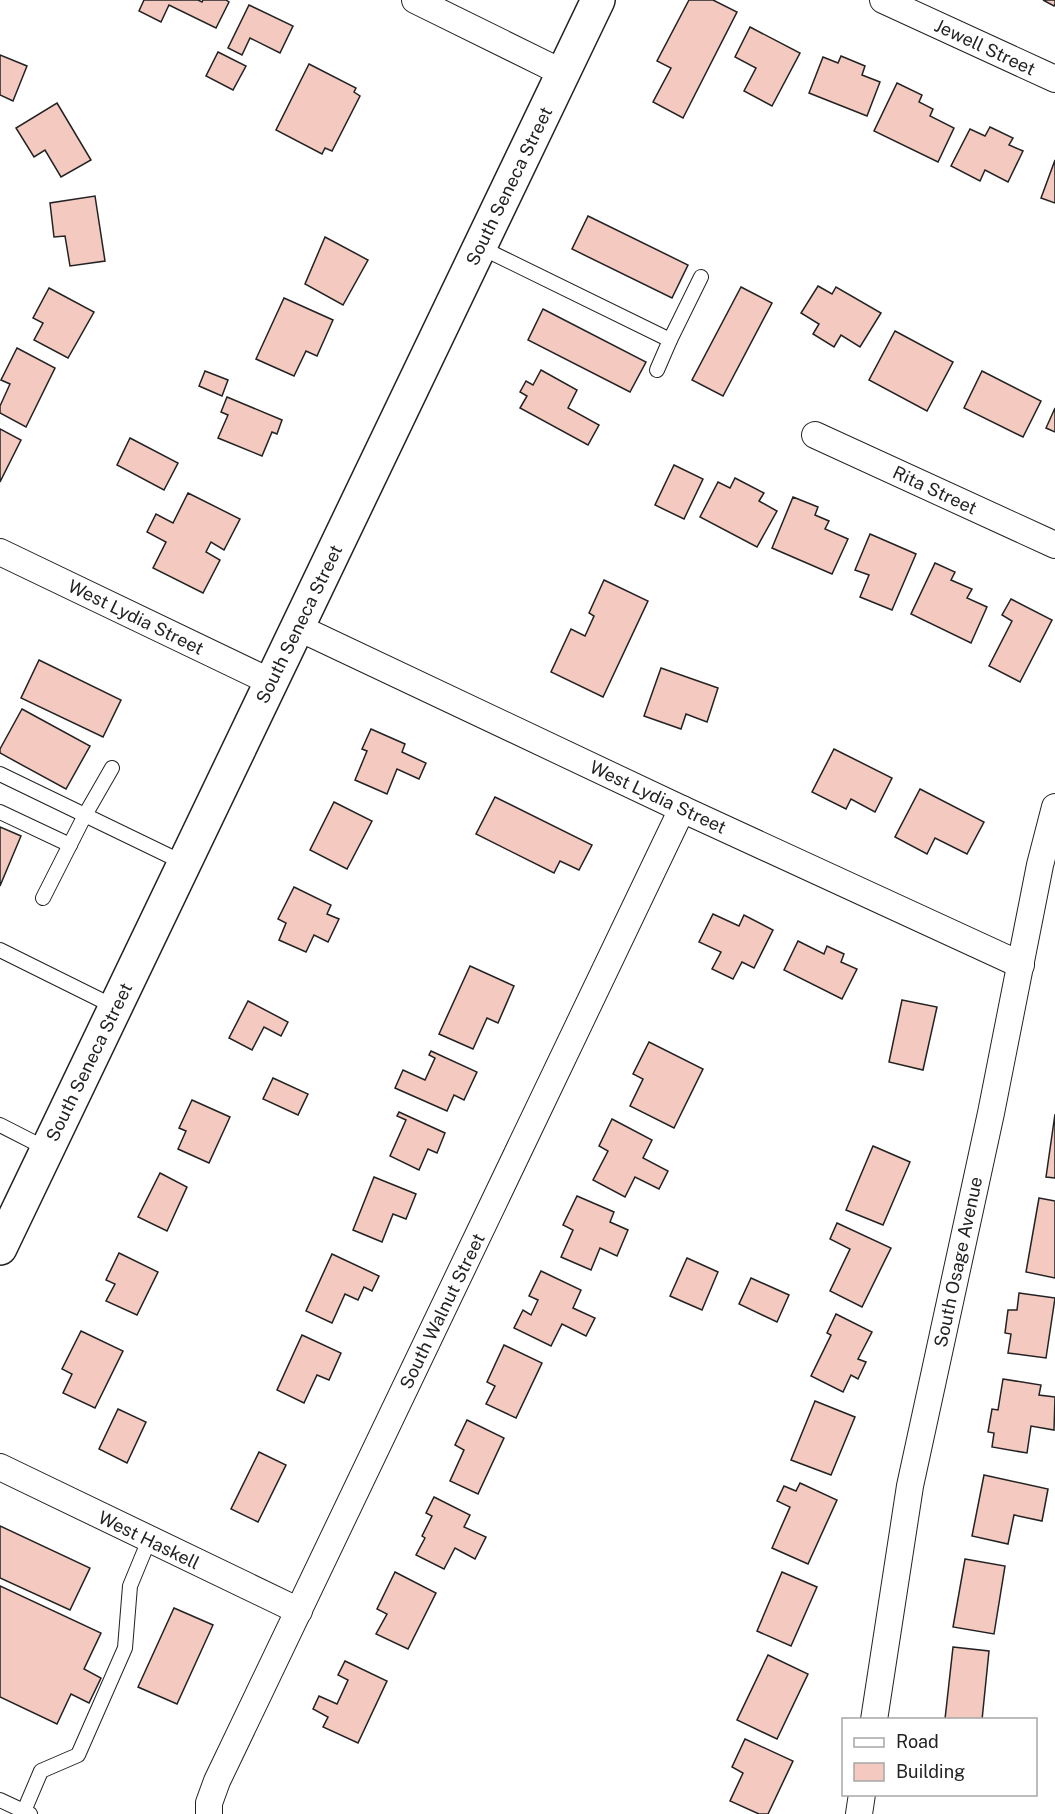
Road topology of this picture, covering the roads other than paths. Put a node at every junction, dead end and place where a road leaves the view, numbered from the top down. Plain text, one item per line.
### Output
1 (415, 0) edge
2 (598, 0) edge
3 (883, 0) edge
4 (563, 73) junction
5 (1055, 79) edge
6 (480, 247) junction
7 (701, 277) dead end
8 (670, 340) junction
9 (657, 370) dead end
10 (815, 435) dead end
11 (1055, 545) edge
12 (0, 552) edge
13 (297, 627) junction
14 (271, 682) junction
15 (112, 768) dead end
16 (0, 774) edge
17 (1055, 807) edge
18 (682, 809) junction
19 (0, 812) edge
20 (85, 815) junction
21 (70, 845) junction
22 (184, 863) junction
23 (44, 898) dead end
24 (0, 950) edge
25 (1021, 965) junction
26 (115, 1007) junction
27 (0, 1125) edge
28 (47, 1149) junction
29 (3, 1232) edge
30 (0, 1467) edge
31 (149, 1540) junction
32 (299, 1611) junction
33 (874, 1718) edge
34 (862, 1796) edge
35 (0, 1800) edge
36 (27, 1813) edge
37 (209, 1814) edge
38 (859, 1814) edge

1 - 4 street
2 - 4 street, South Seneca Street
3 - 5 street, Jewell Street
4 - 6 street, South Seneca Street
6 - 8 lane
6 - 13 street, South Seneca Street
7 - 8 lane
8 - 9 lane
10 - 11 street, Rita Street
12 - 14 street, West Lydia Street
13 - 14 street, South Seneca Street
13 - 18 street, West Lydia Street
14 - 22 street, South Seneca Street
15 - 20 lane
16 - 20 lane
17 - 25 street, South Osage Avenue
18 - 25 street, West Lydia Street
18 - 32 street, South Walnut Street
19 - 21 lane
20 - 21 lane
20 - 22 lane
21 - 23 lane
22 - 26 street, South Seneca Street
24 - 26 lane
25 - 33 street, South Osage Avenue
26 - 28 street, South Seneca Street
27 - 28 lane
28 - 29 street, South Seneca Street
30 - 31 street, West Haskell
31 - 32 street, West Haskell
31 - 36 lane
32 - 37 street, South Walnut Street
34 - 38 street
35 - 36 lane

